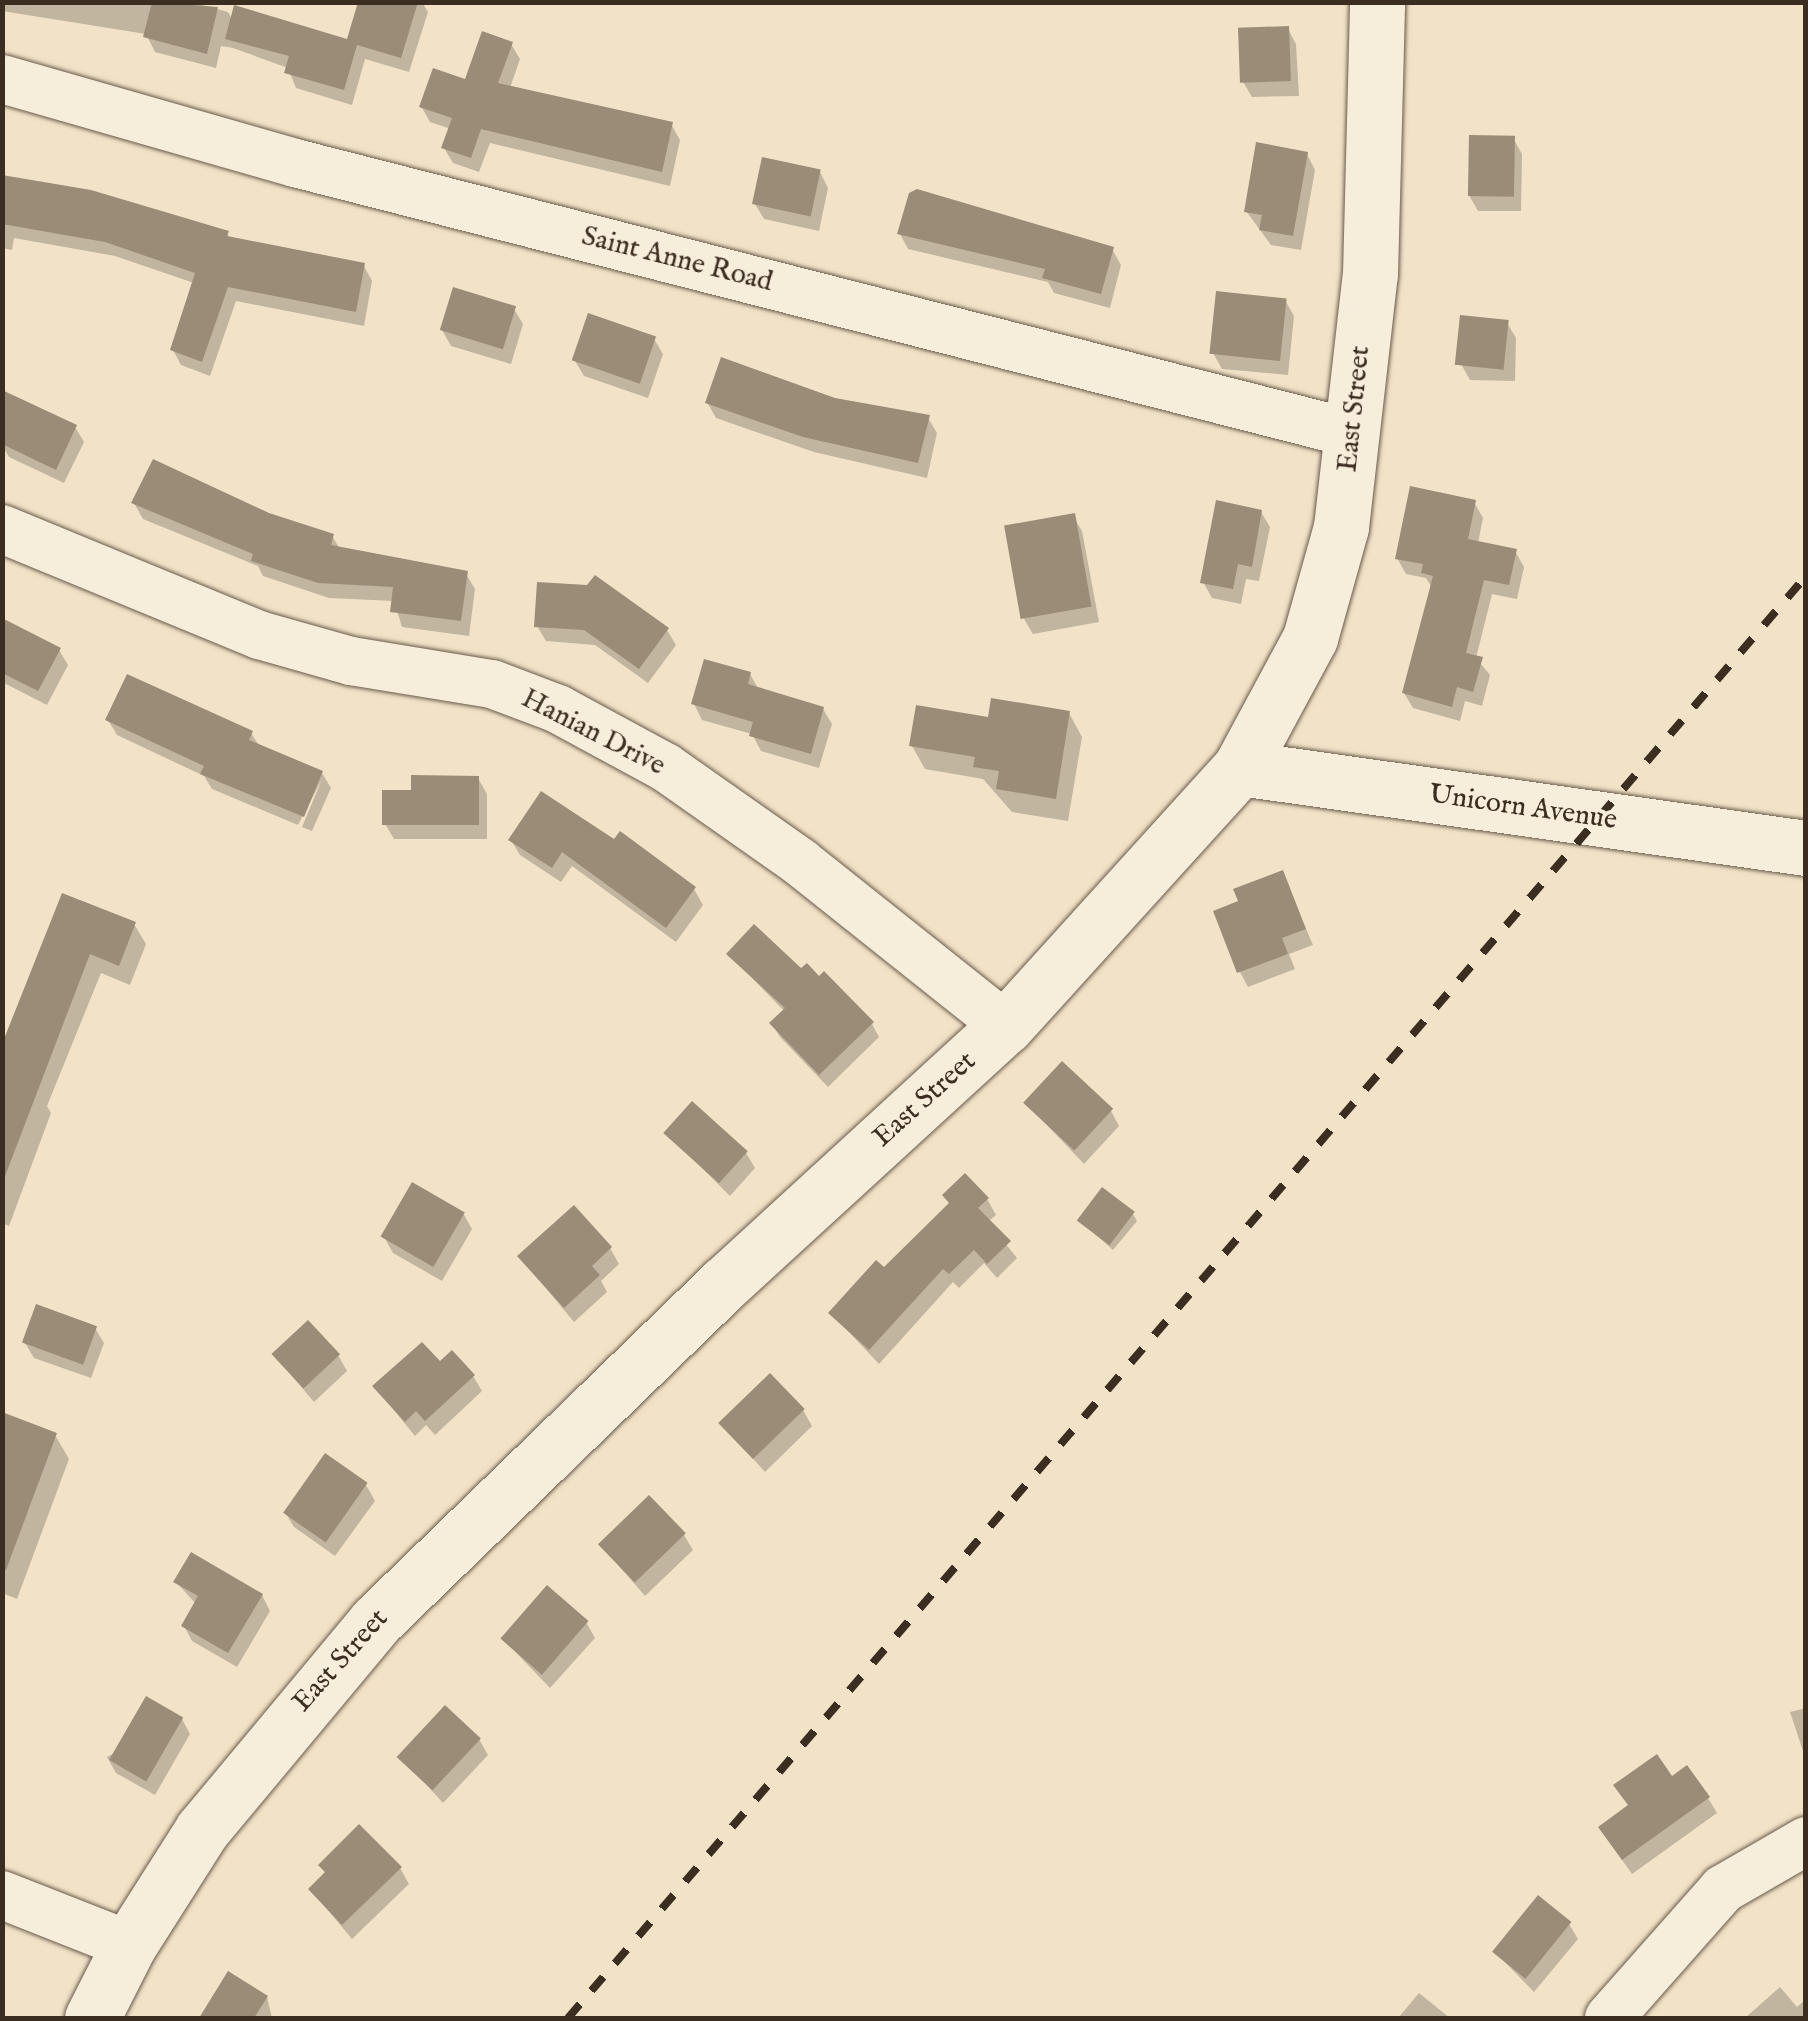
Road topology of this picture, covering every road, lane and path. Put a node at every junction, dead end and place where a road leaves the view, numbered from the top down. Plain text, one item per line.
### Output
1 (1377, 2) edge
2 (2, 79) edge
3 (1354, 434) junction
4 (2, 529) edge
5 (1240, 768) junction
6 (1806, 848) edge
7 (1006, 1026) junction
8 (1806, 1841) edge
9 (2, 1895) edge
10 (129, 1944) junction
11 (92, 2018) edge
12 (1608, 2018) edge

1 - 3 street, East Street
2 - 3 street, Saint Anne Road
3 - 5 street, East Street
4 - 7 street, Hanian Drive
5 - 6 street, Unicorn Avenue
5 - 7 street, East Street
7 - 10 street, East Street
8 - 12 street
9 - 10 street
10 - 11 street, East Street

